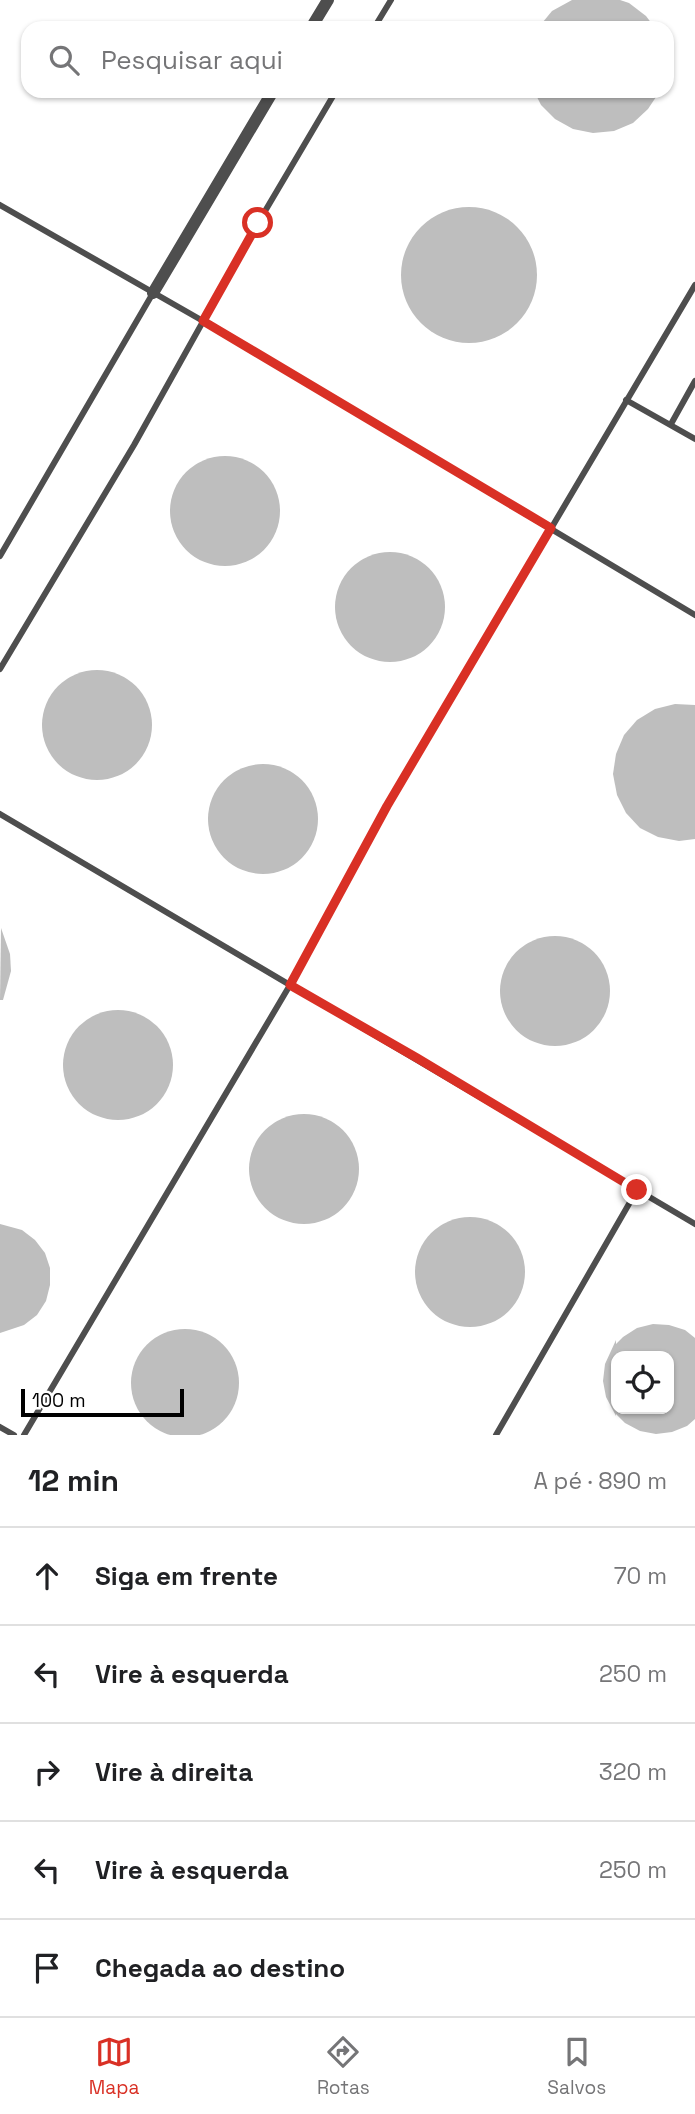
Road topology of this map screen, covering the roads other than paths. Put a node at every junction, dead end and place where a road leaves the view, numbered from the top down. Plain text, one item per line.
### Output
1 (328, 0) edge
2 (391, 0) edge
3 (315, 21) edge
4 (378, 21) edge
5 (269, 98) edge
6 (332, 98) edge
7 (0, 205) edge
8 (695, 285) edge
9 (153, 293) junction
10 (203, 321) junction
11 (695, 381) edge
12 (626, 400) junction
13 (671, 424) junction
14 (695, 439) edge
15 (551, 528) junction
16 (0, 556) edge
17 (695, 615) edge
18 (0, 669) edge
19 (0, 814) edge
20 (290, 985) junction
21 (637, 1190) junction
22 (695, 1224) edge
23 (0, 1427) edge
24 (14, 1435) edge
25 (23, 1435) edge
26 (496, 1435) edge

1 - 3 street
2 - 4 lane
5 - 9 street
6 - 10 lane
7 - 9 lane
8 - 12 lane
9 - 10 lane
9 - 16 lane
10 - 15 lane
10 - 18 lane
11 - 13 lane
12 - 13 lane
12 - 15 lane
13 - 14 lane
15 - 17 lane
15 - 20 lane
19 - 20 lane
20 - 21 lane
20 - 25 lane
21 - 22 lane
21 - 26 lane
23 - 24 lane

